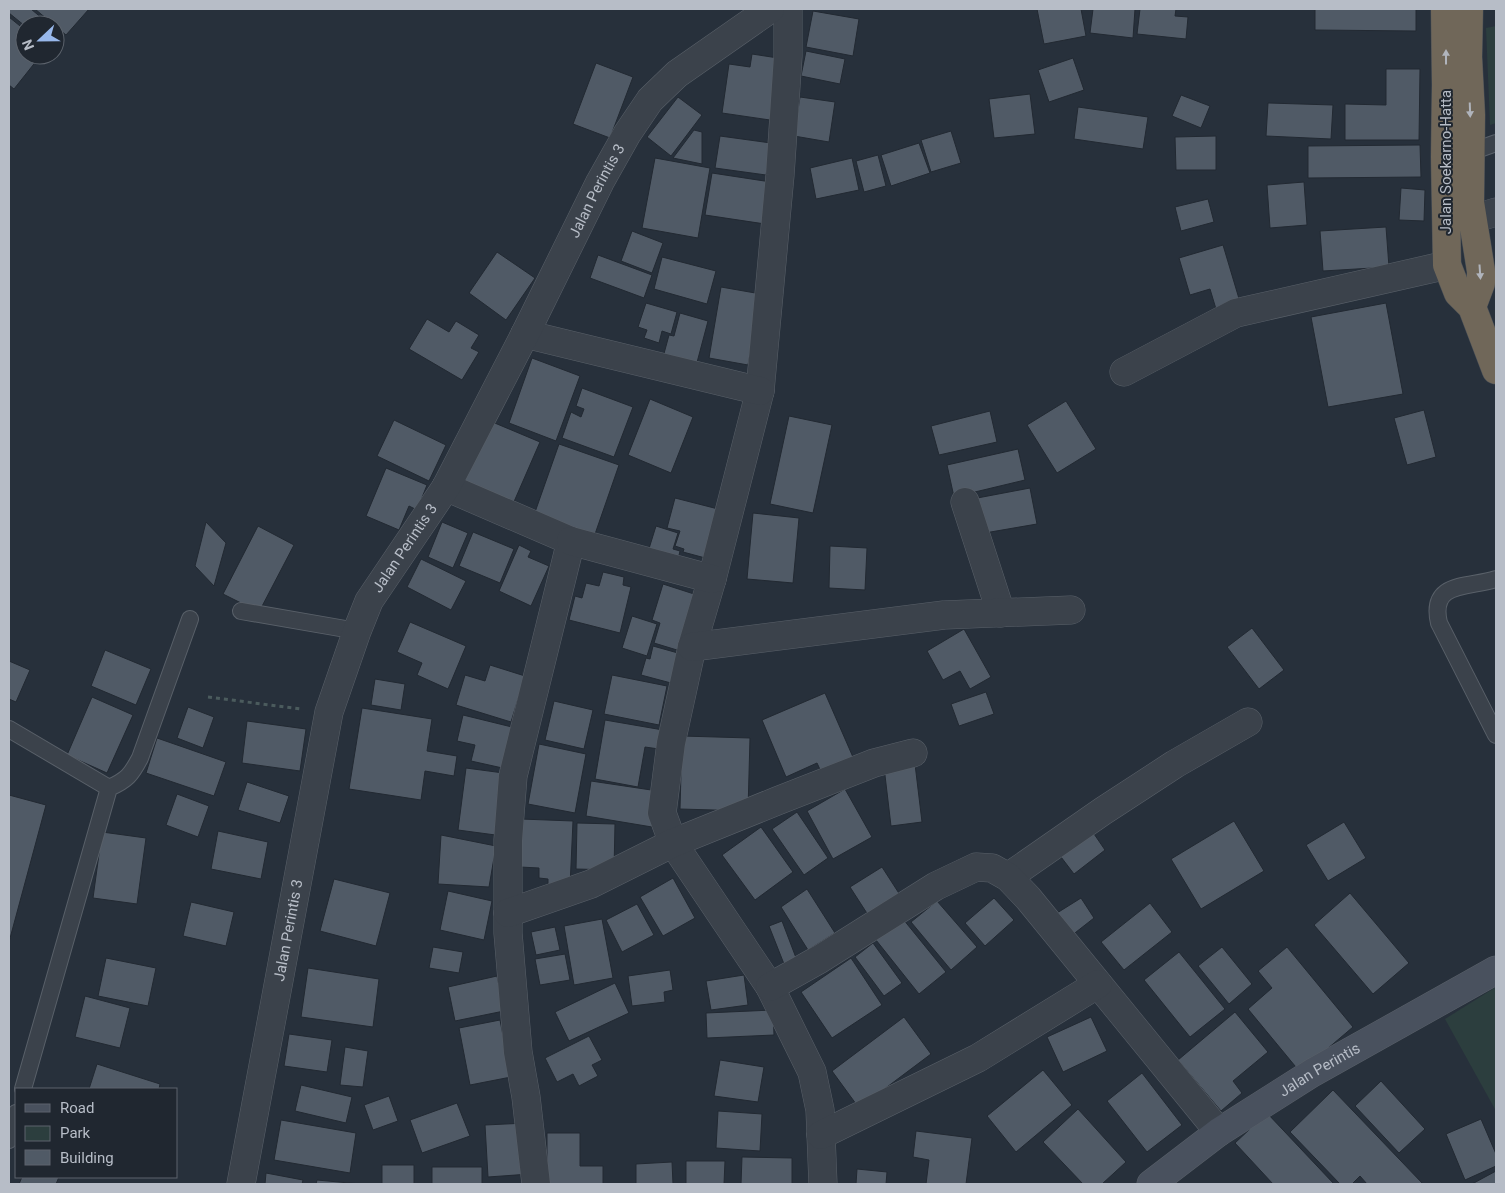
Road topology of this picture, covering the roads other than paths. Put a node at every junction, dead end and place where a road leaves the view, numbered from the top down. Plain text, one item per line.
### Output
1 (770, 9) edge
2 (788, 9) edge
3 (1461, 10) edge
4 (1496, 143) edge
5 (1471, 152) junction
6 (1485, 216) edge
7 (1447, 265) junction
8 (1472, 307) junction
9 (525, 334) junction
10 (1496, 370) edge
11 (1124, 372) dead end
12 (760, 391) junction
13 (446, 487) junction
14 (965, 502) dead end
15 (571, 541) junction
16 (712, 579) junction
17 (1496, 579) edge
18 (1071, 610) dead end
19 (241, 611) dead end
20 (1000, 613) junction
21 (190, 618) dead end
22 (357, 631) junction
23 (692, 647) junction
24 (1248, 722) dead end
25 (9, 728) edge
26 (1496, 734) edge
27 (913, 753) dead end
28 (109, 788) junction
29 (673, 843) junction
30 (1008, 877) junction
31 (508, 913) junction
32 (1496, 970) edge
33 (1098, 984) junction
34 (770, 987) junction
35 (23, 1088) edge
36 (15, 1117) edge
37 (1218, 1132) junction
38 (821, 1135) junction
39 (9, 1140) edge
40 (241, 1184) edge
41 (536, 1184) edge
42 (823, 1184) edge
43 (1151, 1184) edge

1 - 9 street, Jalan Perintis 3
2 - 12 street
3 -> 5 highway, Jalan Soekarno-Hatta
7 -> 3 highway, Jalan Soekarno-Hatta
4 - 5 lane
5 - 6 highway, Jalan Soekarno-Hatta
6 -> 8 highway, Jalan Soekarno-Hatta
7 - 8 highway, Jalan Soekarno-Hatta
7 - 11 street
8 - 10 highway, Jalan Soekarno-Hatta
9 - 12 street
9 - 13 street, Jalan Perintis 3
12 - 16 street
13 - 15 street
13 - 22 street, Jalan Perintis 3
14 - 20 street
15 - 16 street
15 - 31 street
16 - 23 street
17 - 26 lane
18 - 20 street
19 - 22 lane
20 - 23 street
21 - 28 lane
22 - 40 street, Jalan Perintis 3
23 - 29 street
24 - 30 street
25 - 28 lane
27 - 29 street
28 - 35 lane
29 - 31 street
29 - 34 street
30 - 33 street
30 - 34 street
31 - 41 street
32 - 37 street, Jalan Perintis
33 - 37 street
33 - 38 street
34 - 38 street
36 - 39 lane
37 - 43 street, Jalan Perintis
38 - 42 street

